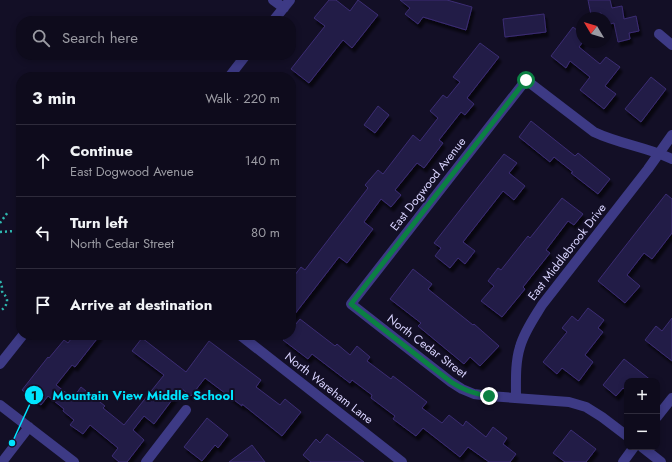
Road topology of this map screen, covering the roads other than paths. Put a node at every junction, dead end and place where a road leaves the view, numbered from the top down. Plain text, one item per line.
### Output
1 (273, 0) edge
2 (287, 4) edge
3 (277, 16) edge
4 (658, 34) dead end
5 (672, 45) edge
6 (242, 60) edge
7 (233, 72) edge
8 (672, 135) edge
9 (659, 153) junction
10 (672, 159) edge
11 (351, 304) joint
12 (19, 340) edge
13 (246, 340) edge
14 (0, 364) edge
15 (516, 398) junction
16 (672, 398) edge
17 (0, 405) edge
18 (186, 410) dead end
19 (660, 414) edge
20 (29, 427) junction
21 (624, 434) edge
22 (632, 450) edge
23 (646, 450) edge
24 (2, 462) edge
25 (74, 462) edge
26 (146, 462) edge
27 (402, 462) edge
28 (623, 462) edge
29 (661, 462) edge

1 - 2 street
2 - 3 street
4 - 5 street
6 - 7 street
8 - 9 street, East Middlebrook Drive
9 - 10 street
9 - 11 street, East Dogwood Avenue
9 - 15 street, East Middlebrook Drive
11 - 15 street, North Cedar Street
12 - 14 street
13 - 27 street, North Wareham Lane
15 - 21 street, North Cedar Street
16 - 19 street
17 - 20 street
18 - 26 street
20 - 24 street
20 - 25 street
22 - 28 street
23 - 29 street

